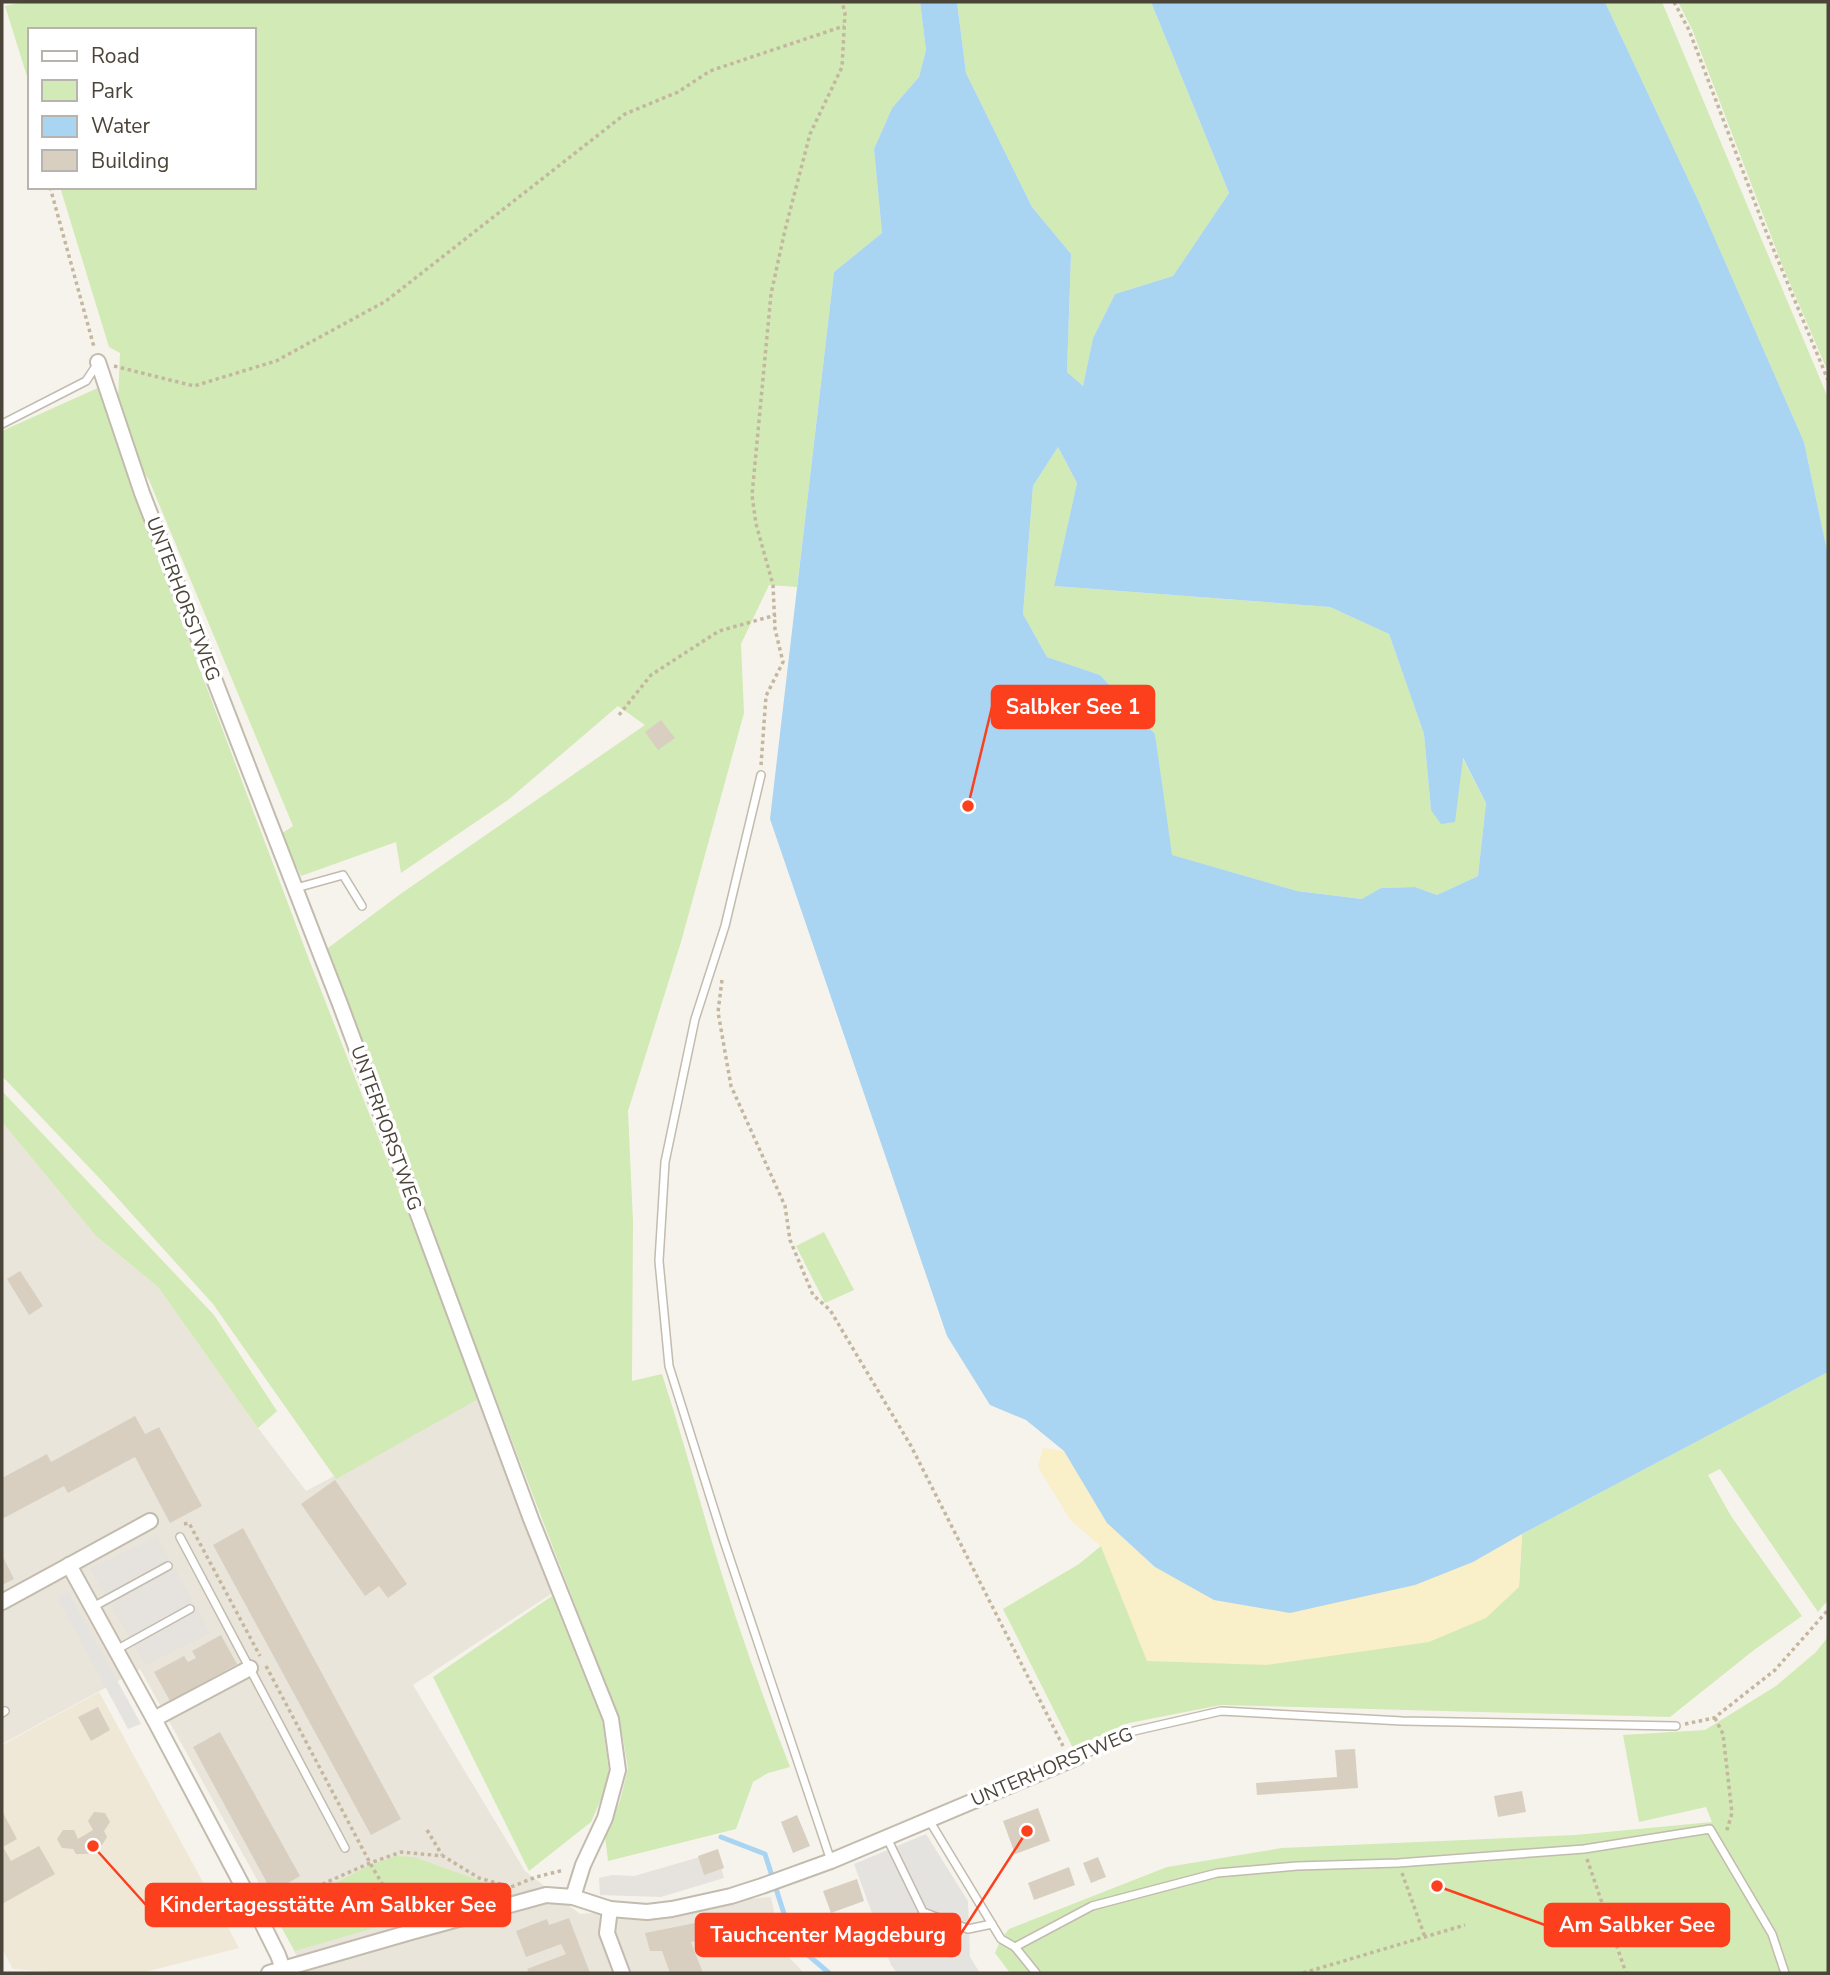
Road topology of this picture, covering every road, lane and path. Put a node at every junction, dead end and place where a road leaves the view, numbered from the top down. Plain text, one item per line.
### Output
1 (842, 2) edge
2 (1674, 2) edge
3 (844, 26) junction
4 (51, 189) edge
5 (98, 362) junction
6 (1828, 380) edge
7 (2, 424) edge
8 (776, 615) junction
9 (619, 715) dead end
10 (761, 775) joint
11 (295, 889) junction
12 (362, 906) dead end
13 (723, 974) dead end
14 (150, 1521) dead end
15 (180, 1537) dead end
16 (69, 1565) junction
17 (168, 1566) dead end
18 (2, 1602) edge
19 (92, 1607) junction
20 (190, 1609) dead end
21 (1828, 1610) edge
22 (116, 1650) junction
23 (250, 1668) junction
24 (1714, 1718) junction
25 (153, 1719) junction
26 (1676, 1726) joint
27 (1074, 1759) junction
28 (929, 1819) junction
29 (427, 1830) dead end
30 (887, 1838) junction
31 (1716, 1840) junction
32 (345, 1848) dead end
33 (1584, 1849) junction
34 (443, 1856) junction
35 (831, 1861) junction
36 (1398, 1863) junction
37 (583, 1865) junction
38 (573, 1896) junction
39 (610, 1909) junction
40 (259, 1917) junction
41 (992, 1924) junction
42 (1465, 1925) dead end
43 (1425, 1937) junction
44 (1015, 1947) junction
45 (279, 1972) edge
46 (622, 1973) edge
47 (1035, 1973) edge
48 (1303, 1973) edge
49 (1626, 1973) edge
50 (1785, 1973) edge

1 - 3 path
2 - 6 path
3 - 5 path
3 - 8 path
4 - 5 path
5 - 7 lane
5 - 11 street, UNTERHORSTWEG
8 - 9 path
8 - 10 path
10 - 35 lane
11 - 12 lane
11 - 37 street, UNTERHORSTWEG
13 - 27 path
14 - 16 street
15 - 23 lane
16 - 18 street
16 - 19 street
17 - 19 lane
19 - 22 street
20 - 22 lane
21 - 24 path
22 - 25 street
23 - 25 street
23 - 32 lane
24 - 26 path
24 - 31 path
25 - 40 street
26 - 27 lane, UNTERHORSTWEG
27 - 28 street, UNTERHORSTWEG
28 - 30 street, UNTERHORSTWEG
28 - 41 lane
29 - 34 path
30 - 35 street, UNTERHORSTWEG
30 - 41 lane
31 - 33 lane
31 - 50 lane
33 - 36 lane
33 - 49 path
34 - 37 path
34 - 40 path
35 - 39 street, UNTERHORSTWEG
36 - 43 path
36 - 44 lane
37 - 38 street, UNTERHORSTWEG
38 - 39 street, UNTERHORSTWEG
38 - 45 street, UNTERHORSTWEG
39 - 46 street
40 - 45 street
41 - 44 lane
42 - 43 path
43 - 48 path
44 - 47 lane

